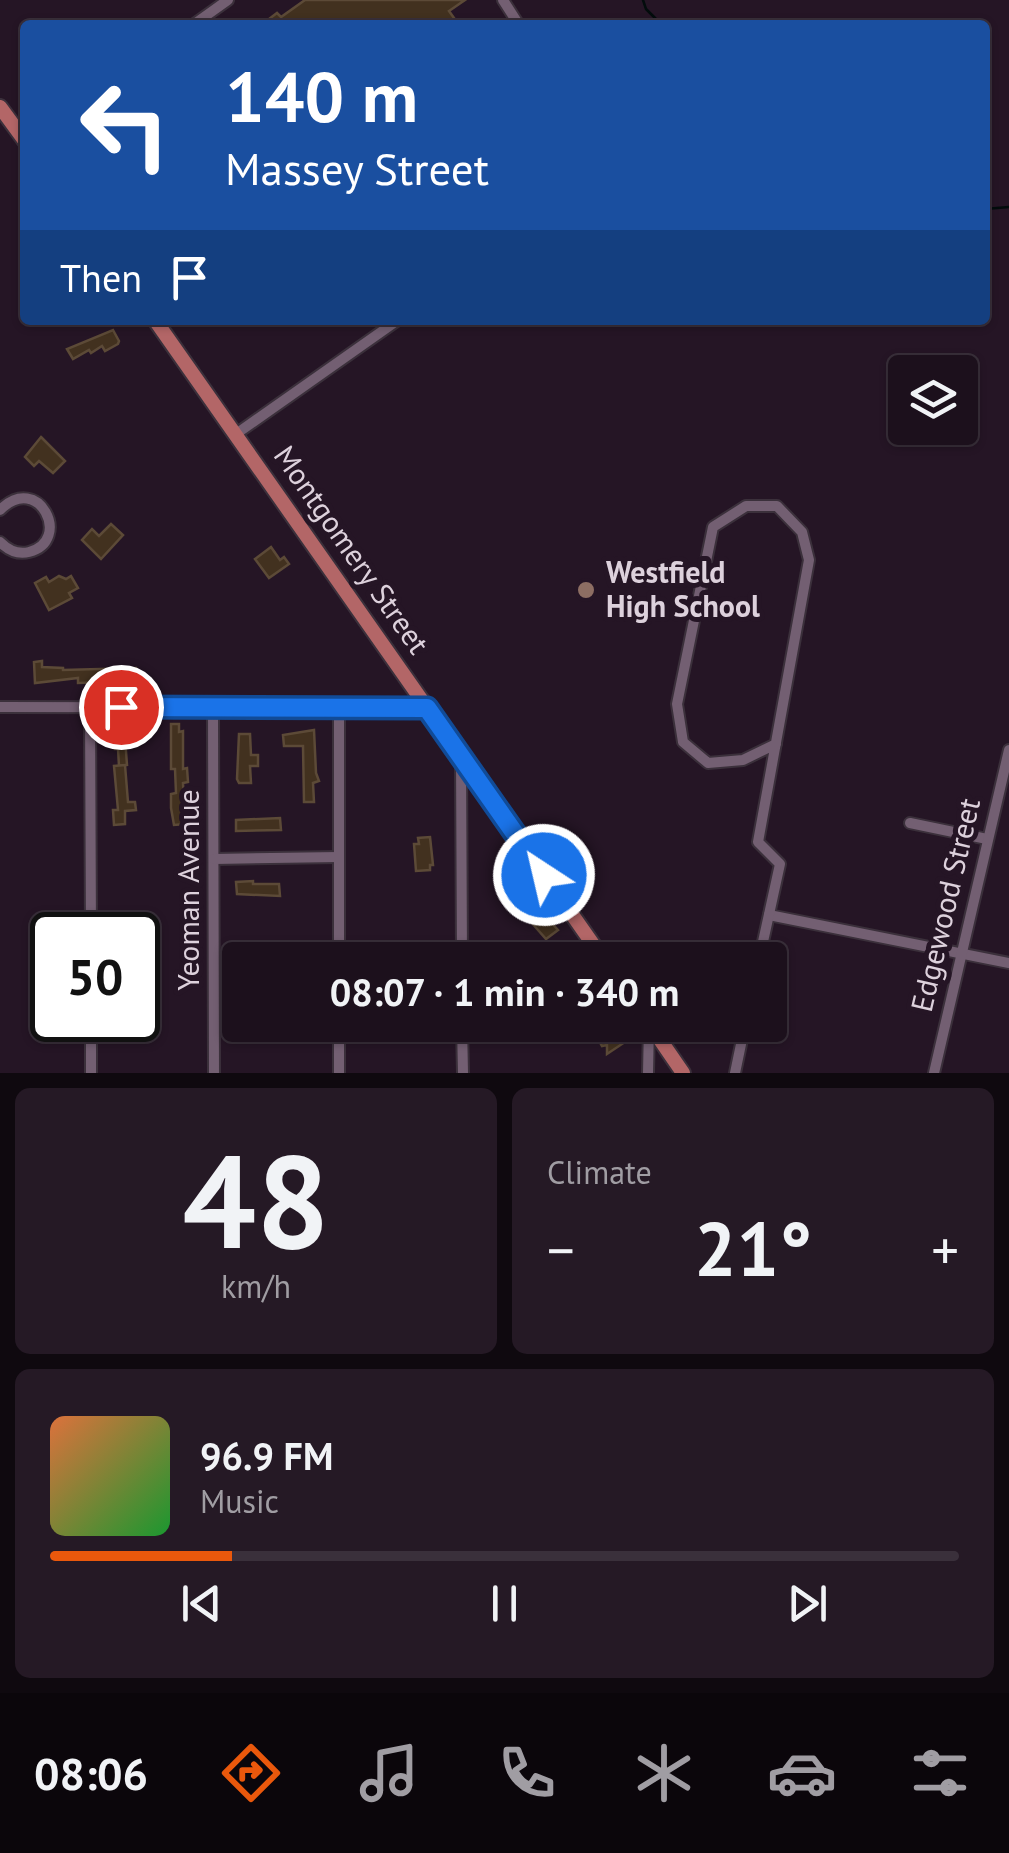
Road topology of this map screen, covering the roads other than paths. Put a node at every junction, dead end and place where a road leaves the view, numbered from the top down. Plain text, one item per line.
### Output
1 (228, 0) edge
2 (199, 20) edge
3 (0, 107) edge
4 (20, 134) edge
5 (159, 325) edge
6 (391, 325) edge
7 (236, 434) junction
8 (3, 502) edge
9 (0, 542) edge
10 (90, 707) junction
11 (0, 708) edge
12 (214, 708) junction
13 (339, 708) junction
14 (427, 708) junction
15 (776, 744) junction
16 (1009, 750) edge
17 (461, 756) junction
18 (910, 823) dead end
19 (987, 839) junction
20 (339, 857) junction
21 (214, 858) junction
22 (90, 912) edge
23 (769, 915) junction
24 (339, 942) edge
25 (462, 942) edge
26 (591, 942) edge
27 (763, 942) edge
28 (960, 953) junction
29 (1009, 963) edge
30 (91, 1042) edge
31 (338, 1042) edge
32 (462, 1042) edge
33 (649, 1042) edge
34 (661, 1042) edge
35 (741, 1042) edge
36 (91, 1073) edge
37 (214, 1073) edge
38 (338, 1073) edge
39 (463, 1073) edge
40 (648, 1073) edge
41 (683, 1073) edge
42 (735, 1073) edge
43 (934, 1073) edge

1 - 2 street
3 - 4 main road
5 - 7 main road, Montgomery Street
6 - 7 street
7 - 14 main road, Montgomery Street
8 - 9 street
10 - 11 street
10 - 12 street
10 - 22 street
12 - 13 street
12 - 21 street, Yeoman Avenue
13 - 14 street
13 - 20 street
14 - 17 main road, Montgomery Street
15 - 15 street
15 - 23 street
16 - 19 street, Edgewood Street
17 - 25 street
17 - 26 main road, Montgomery Street
18 - 19 street
19 - 28 street, Edgewood Street
20 - 21 street
20 - 24 street
21 - 37 street, Yeoman Avenue
23 - 27 street
23 - 28 street
28 - 29 street
28 - 43 street, Edgewood Street
30 - 36 street
31 - 38 street
32 - 39 street
33 - 40 street
34 - 41 main road
35 - 42 street

